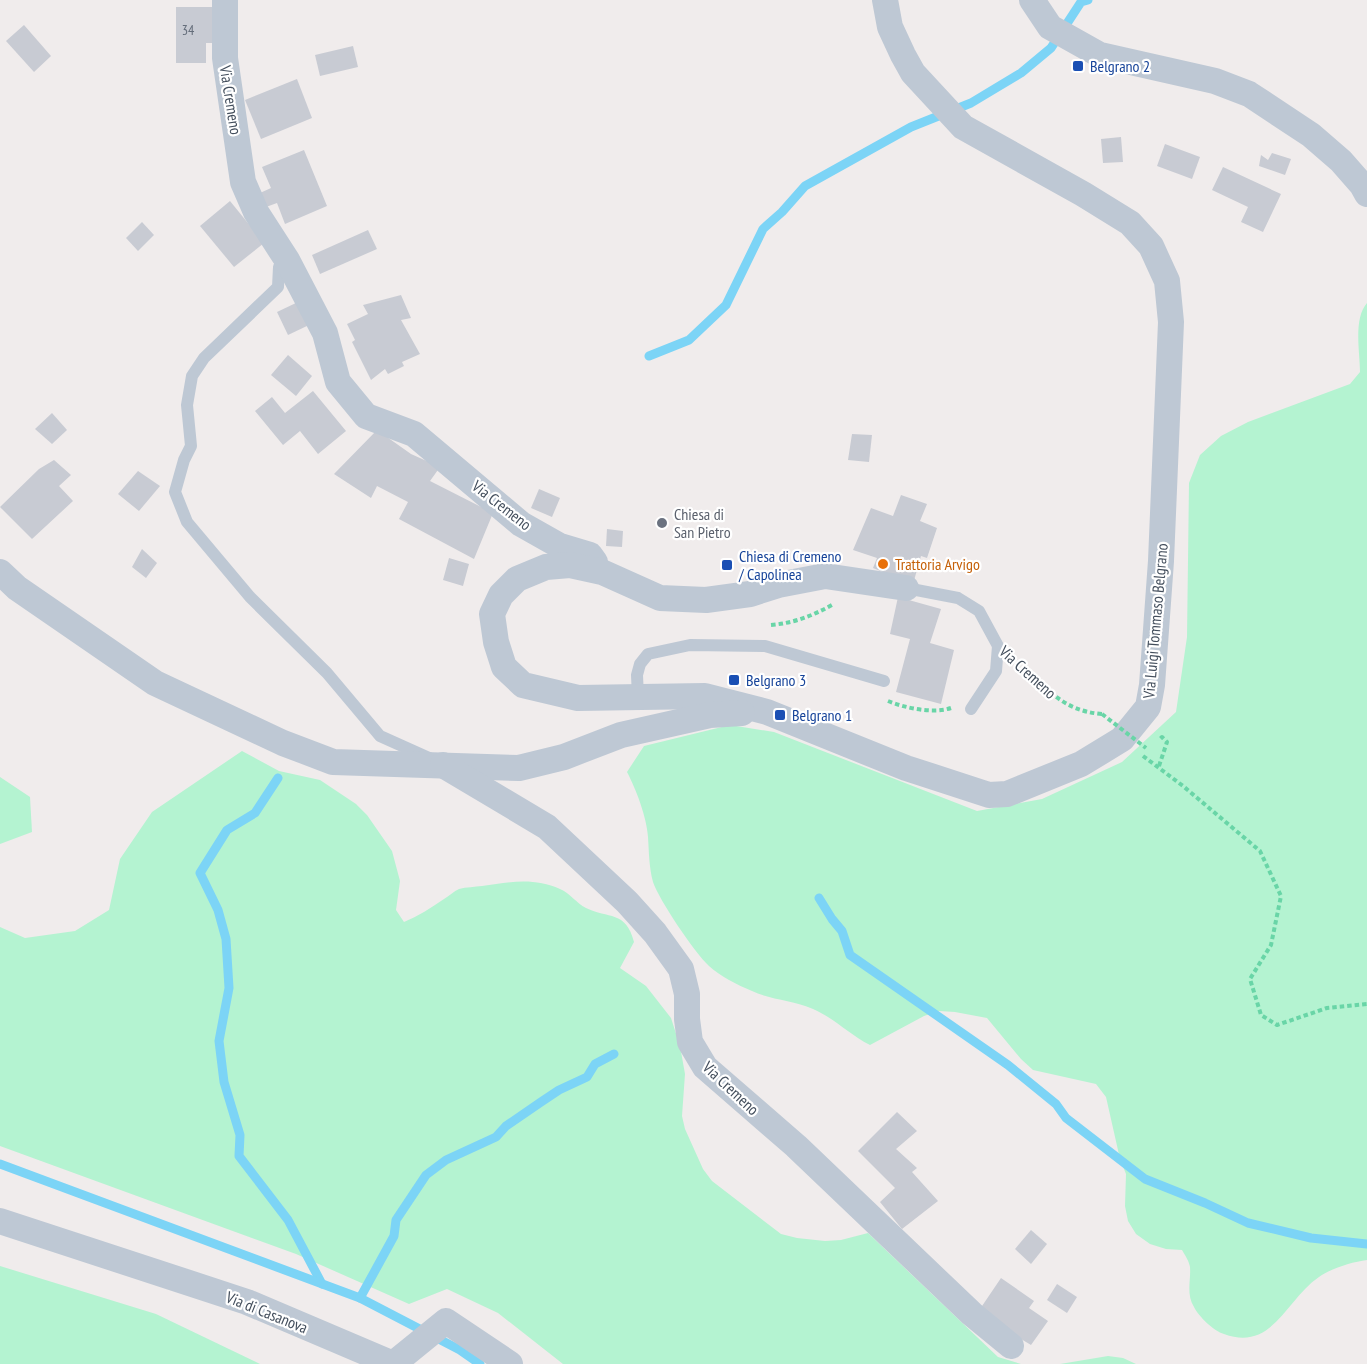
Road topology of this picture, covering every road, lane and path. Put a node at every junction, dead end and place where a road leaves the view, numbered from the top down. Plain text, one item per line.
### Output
1 (225, 0) edge
2 (885, 0) edge
3 (1032, 0) edge
4 (1367, 194) edge
5 (287, 260) junction
6 (0, 572) edge
7 (602, 572) junction
8 (871, 582) junction
9 (906, 588) joint
10 (765, 626) dead end
11 (998, 646) junction
12 (869, 676) junction
13 (884, 681) dead end
14 (638, 697) junction
15 (974, 704) joint
16 (766, 712) junction
17 (1162, 737) dead end
18 (1146, 748) dead end
19 (443, 765) junction
20 (1367, 1004) edge
21 (0, 1221) edge
22 (1011, 1346) dead end
23 (393, 1364) edge
24 (510, 1364) edge

1 - 5 street, Via Cremeno
2 - 16 street, Via Luigi Tommaso Belgrano
3 - 4 street
5 - 7 street, Via Cremeno
5 - 19 lane, Via Cremeno
6 - 19 street, Via Cremeno
7 - 8 street, Via Cremeno
7 - 14 street, Via Luigi Tommaso Belgrano
8 - 9 street, Via Cremeno
8 - 10 path
9 - 11 lane, Via Cremeno
11 - 15 lane
11 - 18 path, Via Cremeno, bridge
12 - 13 lane
12 - 14 lane
12 - 15 path
14 - 16 street, Via Luigi Tommaso Belgrano
16 - 19 street, Via Cremeno
17 - 20 path
19 - 22 street, Via Cremeno
21 - 23 street, Via di Casanova
23 - 24 street, Via di Casanova

